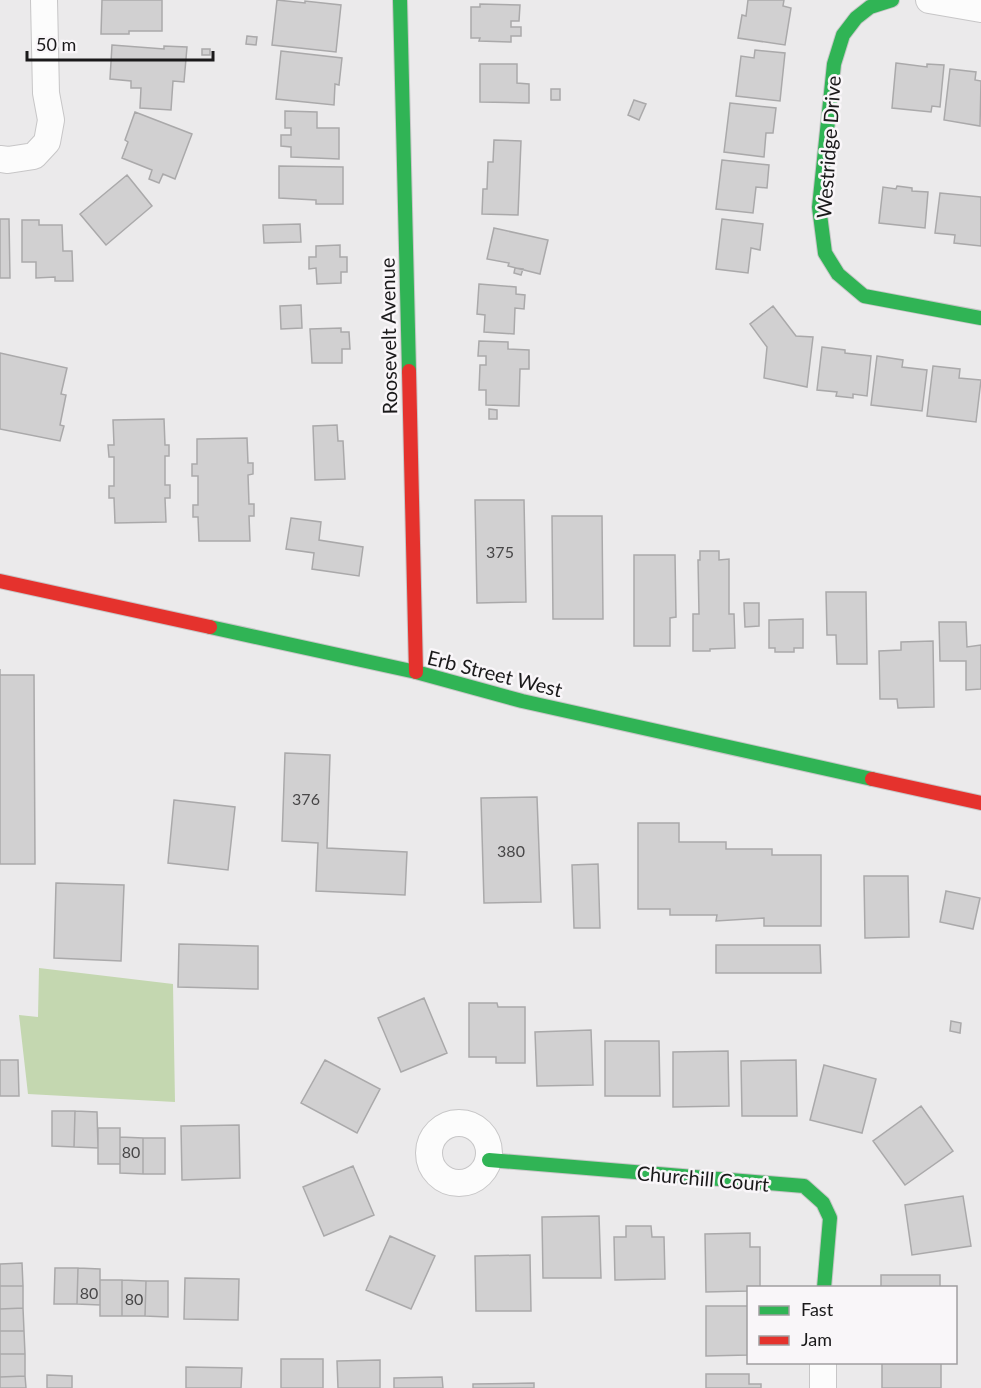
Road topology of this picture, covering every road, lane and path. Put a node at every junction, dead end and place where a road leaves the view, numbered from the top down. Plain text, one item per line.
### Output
1 (44, 0) edge
2 (400, 0) edge
3 (892, 0) edge
4 (929, 0) edge
5 (981, 9) edge
6 (0, 159) edge
7 (981, 318) edge
8 (0, 581) edge
9 (416, 672) junction
10 (981, 802) edge
11 (489, 1160) dead end
12 (824, 1286) edge
13 (823, 1364) edge
14 (823, 1388) edge

1 - 6 street
2 - 9 street, Roosevelt Avenue
3 - 7 street, Westridge Drive
4 - 5 street
8 - 9 street, Erb Street West
9 - 10 street, Erb Street West
11 - 12 street, Churchill Court
13 - 14 street

